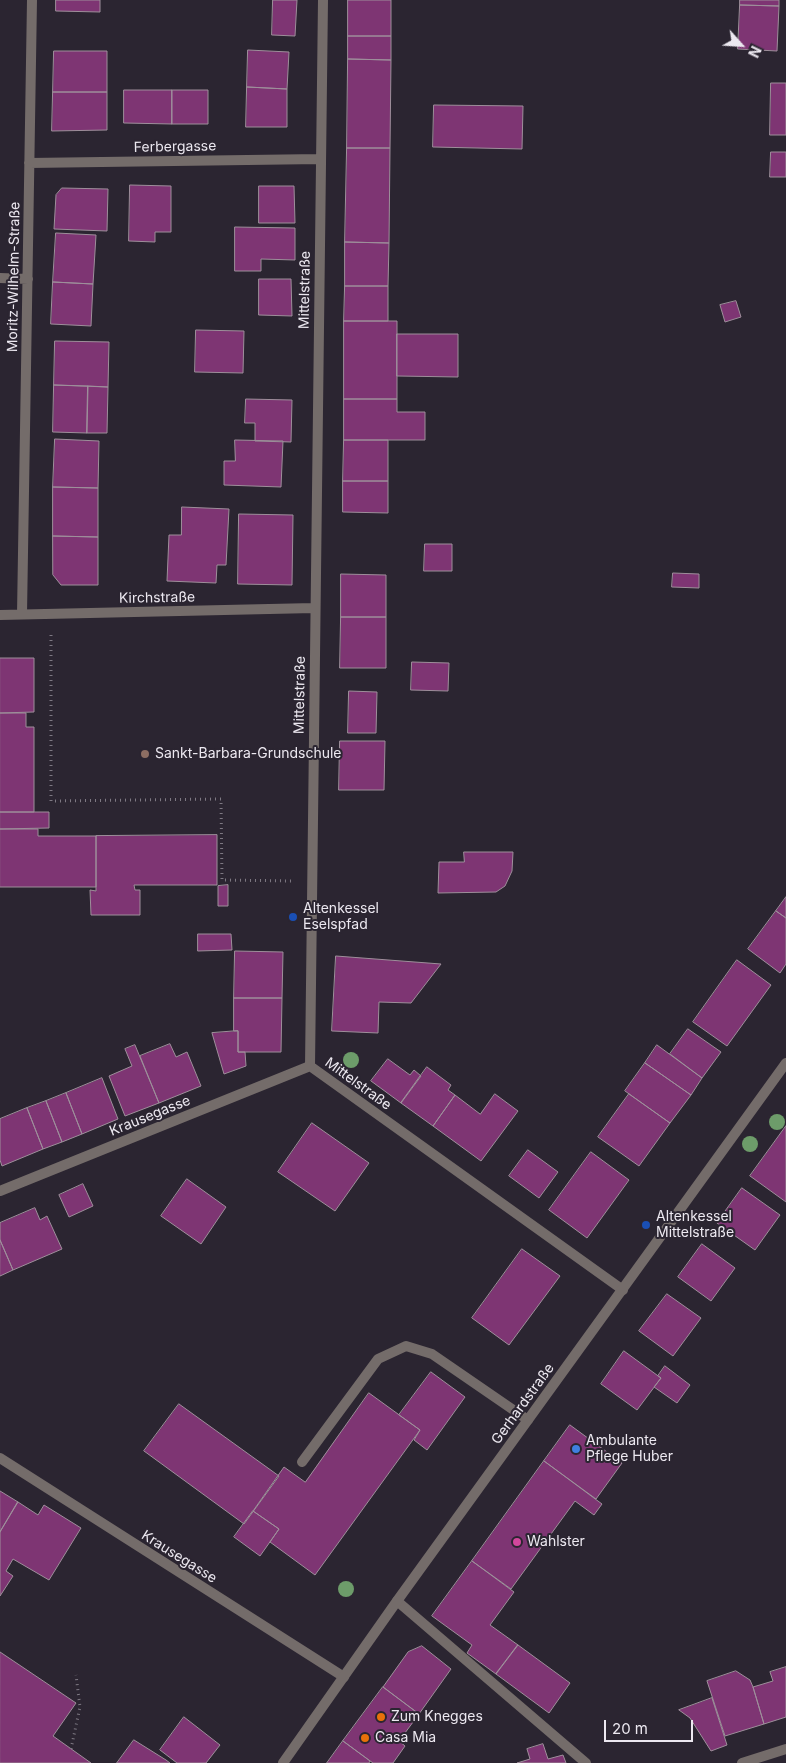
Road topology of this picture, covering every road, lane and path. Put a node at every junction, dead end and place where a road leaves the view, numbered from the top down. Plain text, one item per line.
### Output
1 (32, 0) edge
2 (322, 0) edge
3 (320, 159) junction
4 (29, 163) junction
5 (0, 278) edge
6 (28, 279) junction
7 (314, 608) junction
8 (22, 614) junction
9 (50, 614) junction
10 (0, 615) edge
11 (312, 881) junction
12 (786, 1063) edge
13 (310, 1066) junction
14 (0, 1190) edge
15 (623, 1290) junction
16 (528, 1420) junction
17 (0, 1458) edge
18 (302, 1462) dead end
19 (397, 1602) junction
20 (76, 1675) dead end
21 (344, 1678) junction
22 (71, 1749) dead end
23 (786, 1750) edge
24 (284, 1763) edge
25 (586, 1763) edge
26 (742, 1763) edge

1 - 4 street, Moritz-Wilhelm-Straße
2 - 3 street, Mittelstraße
3 - 4 street, Ferbergasse
3 - 7 street, Mittelstraße
4 - 6 street, Moritz-Wilhelm-Straße
5 - 6 street
6 - 8 street, Moritz-Wilhelm-Straße
7 - 9 street, Kirchstraße
7 - 11 street, Mittelstraße
8 - 9 street, Kirchstraße
8 - 10 street, Kirchstraße
9 - 11 path
11 - 13 street, Mittelstraße
12 - 15 street, Gerhardstraße
13 - 14 street, Krausegasse
13 - 15 street, Mittelstraße
15 - 16 street, Gerhardstraße
16 - 18 street
16 - 19 street, Gerhardstraße
17 - 21 street, Krausegasse
19 - 21 street, Gerhardstraße
19 - 25 street
20 - 22 path
21 - 24 street, Gerhardstraße
23 - 26 street

